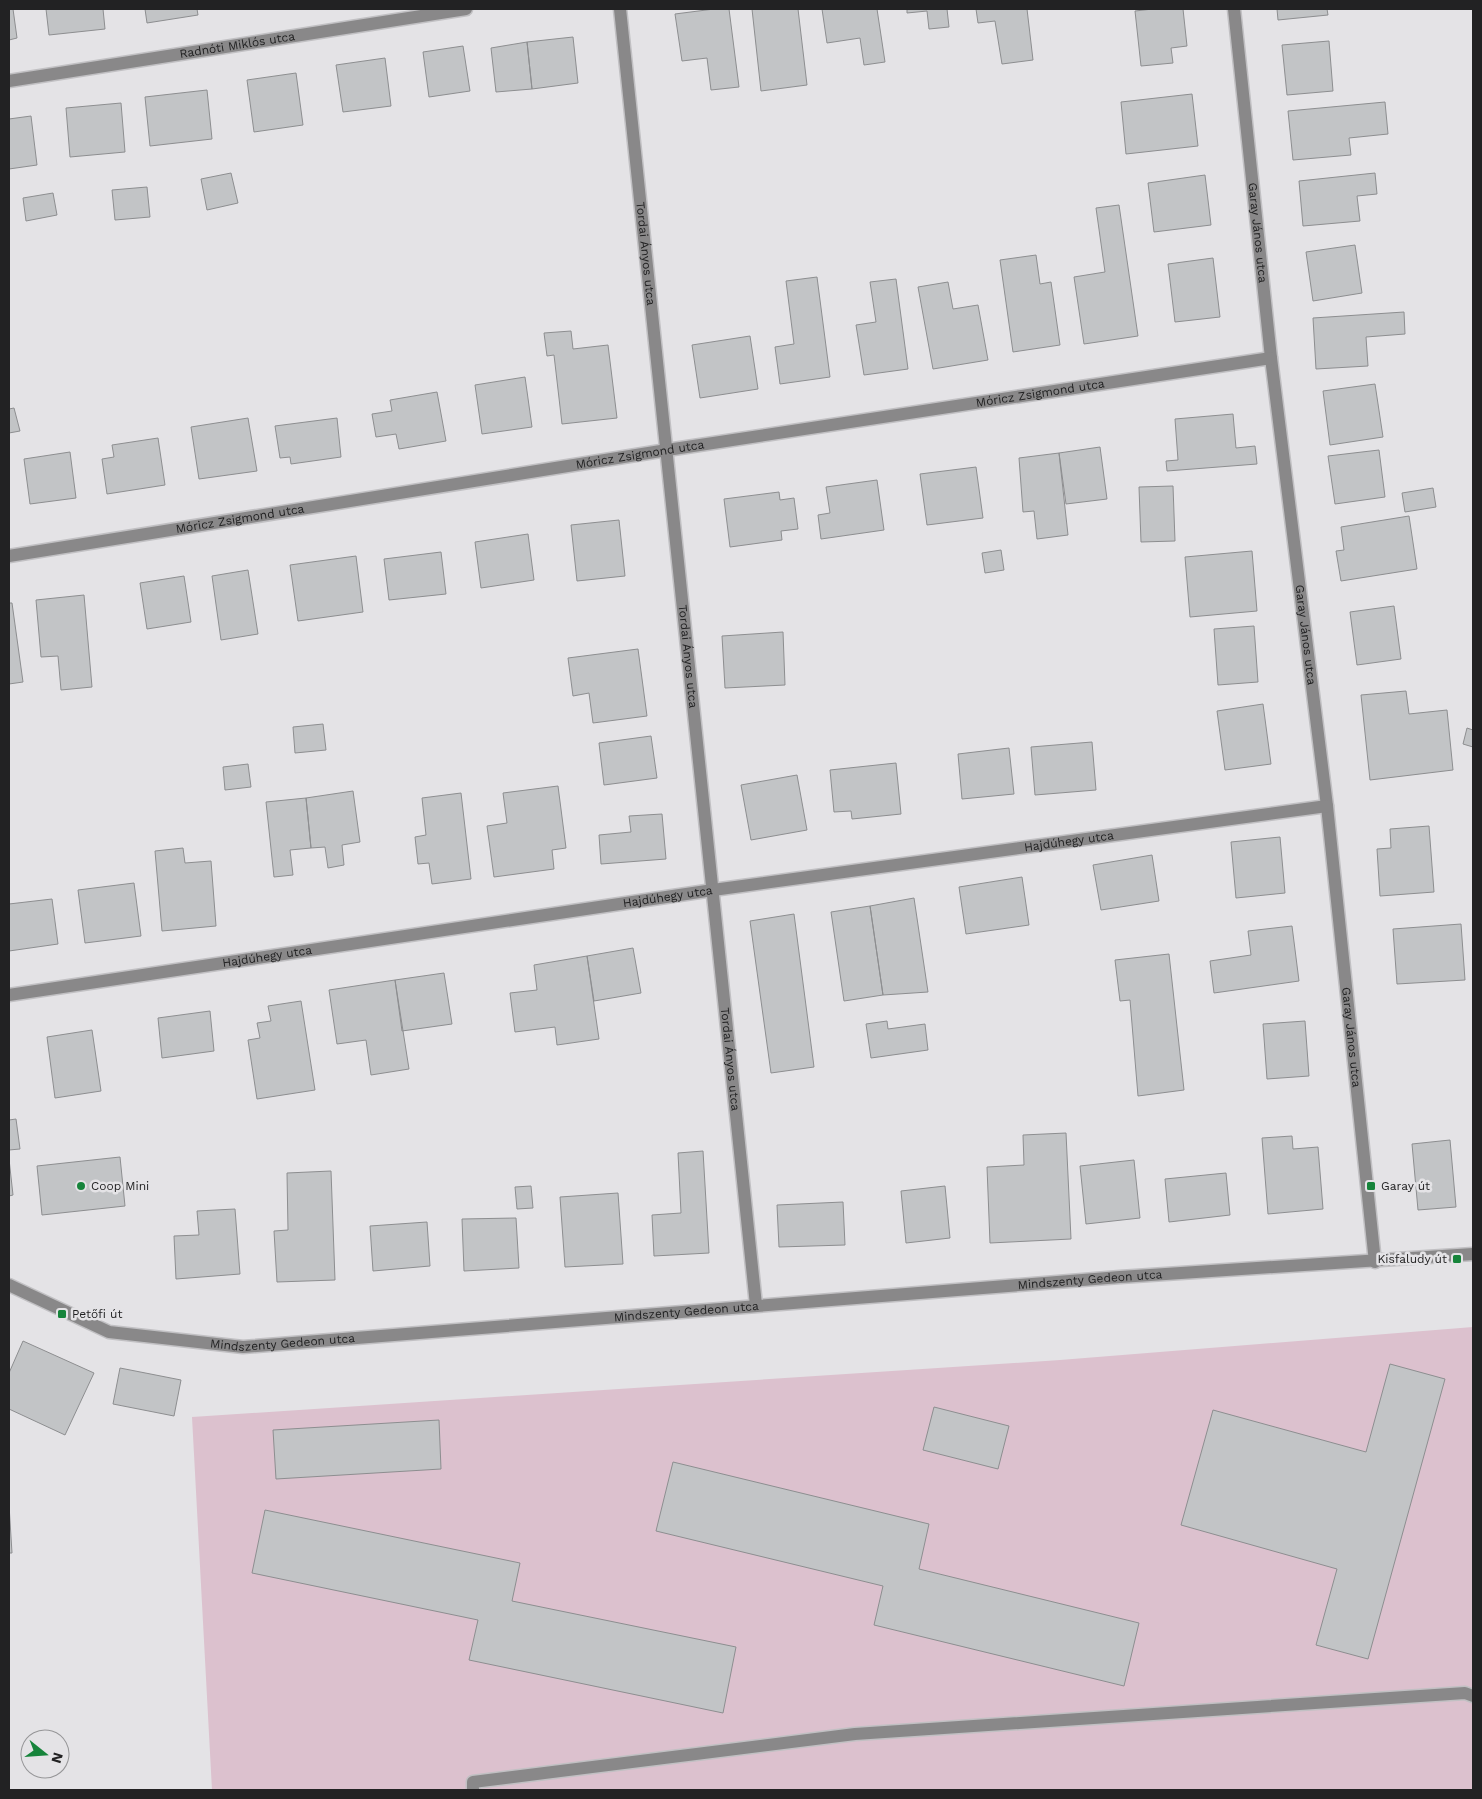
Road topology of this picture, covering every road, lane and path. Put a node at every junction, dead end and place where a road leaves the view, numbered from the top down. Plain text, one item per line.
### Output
1 (466, 9) edge
2 (620, 9) edge
3 (1234, 9) edge
4 (9, 81) edge
5 (1271, 358) junction
6 (667, 450) junction
7 (9, 556) edge
8 (1328, 806) junction
9 (712, 890) junction
10 (9, 995) edge
11 (1473, 1254) edge
12 (1375, 1262) junction
13 (9, 1285) edge
14 (756, 1305) junction
15 (1473, 1696) edge
16 (473, 1790) edge

1 - 4 street, Radnóti Miklós utca
2 - 6 street, Tordai Ányos utca
3 - 5 street, Garay János utca
5 - 6 street, Móricz Zsigmond utca
5 - 8 street, Garay János utca
6 - 7 street, Móricz Zsigmond utca
6 - 9 street, Tordai Ányos utca
8 - 9 street, Hajdúhegy utca
8 - 12 street, Garay János utca
9 - 10 street, Hajdúhegy utca
9 - 14 street, Tordai Ányos utca
11 - 12 street, Mindszenty Gedeon utca
12 - 14 street, Mindszenty Gedeon utca
13 - 14 street, Mindszenty Gedeon utca
15 - 16 street

